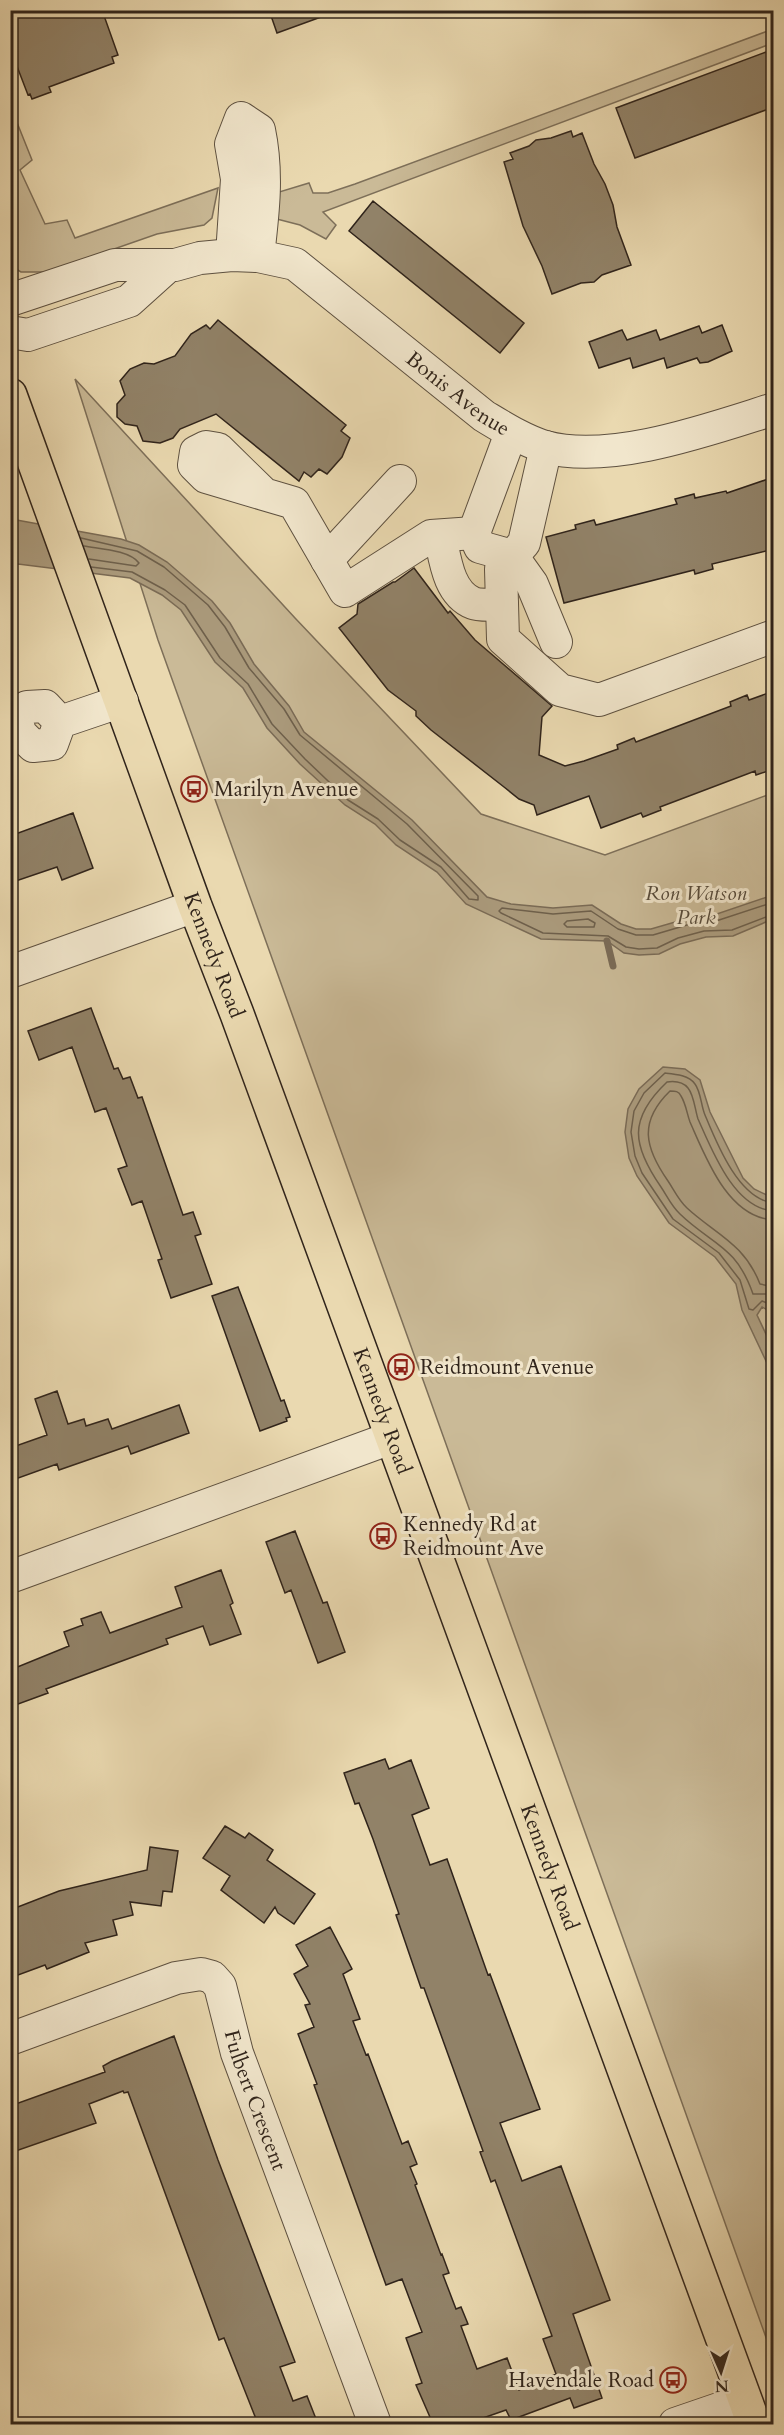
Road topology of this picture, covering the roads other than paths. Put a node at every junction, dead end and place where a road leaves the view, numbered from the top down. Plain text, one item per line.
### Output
1 (169, 265) junction
2 (10, 300) edge
3 (10, 332) edge
4 (10, 395) edge
5 (774, 409) edge
6 (511, 433) junction
7 (546, 447) junction
8 (400, 481) dead end
9 (264, 494) dead end
10 (474, 533) junction
11 (440, 536) junction
12 (512, 556) junction
13 (327, 560) junction
14 (502, 605) junction
15 (774, 636) edge
16 (556, 642) dead end
17 (122, 701) junction
18 (60, 722) dead end
19 (195, 906) junction
20 (10, 972) edge
21 (391, 1438) junction
22 (10, 1577) edge
23 (10, 2039) edge
24 (749, 2412) edge
25 (375, 2424) edge
26 (675, 2424) edge

1 - 2 street, Bonis Avenue
1 - 3 street
1 - 6 street, Bonis Avenue
4 - 17 main road, Kennedy Road
5 - 7 street, Bonis Avenue
6 - 7 street, Bonis Avenue
6 - 10 street
7 - 12 street
8 - 13 street
9 - 13 street
10 - 11 street
10 - 12 street
11 - 13 street
11 - 14 street
12 - 14 street
12 - 16 street
14 - 15 street
17 - 18 street
17 - 19 main road, Kennedy Road
19 - 20 street
19 - 21 main road, Kennedy Road
21 - 22 street
21 - 24 main road, Kennedy Road
23 - 25 street, Fulbert Crescent
24 - 26 street

